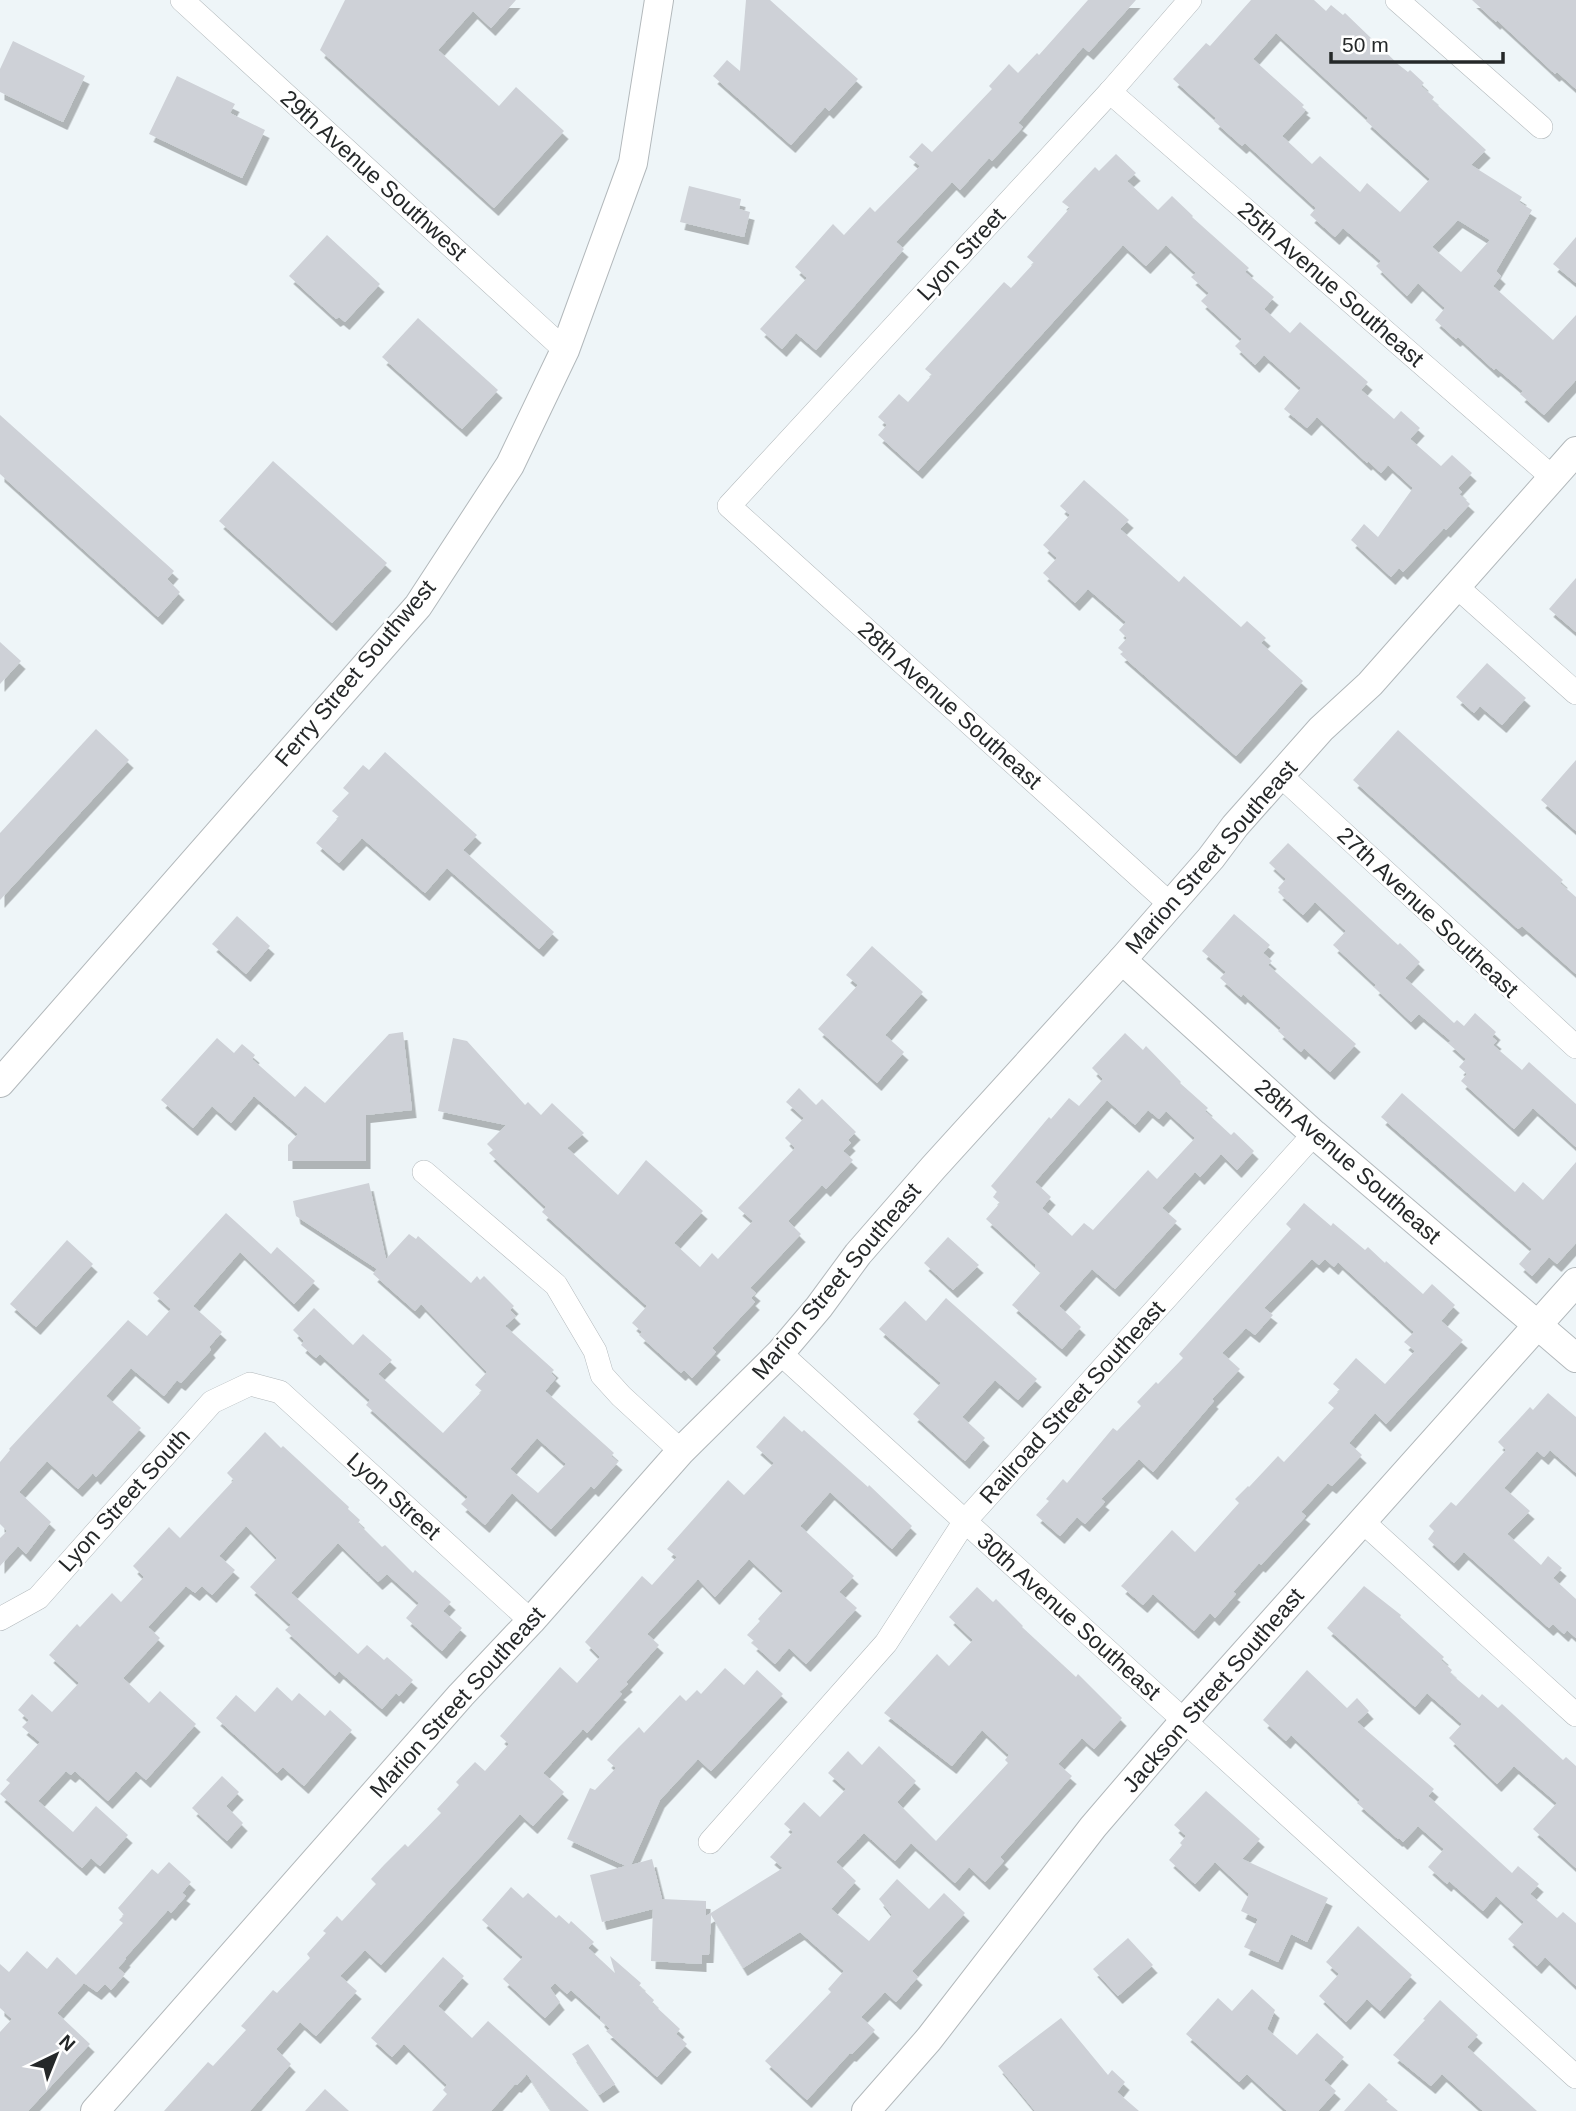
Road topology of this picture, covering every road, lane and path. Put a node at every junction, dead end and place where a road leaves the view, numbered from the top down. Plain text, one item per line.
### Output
1 (182, 0) edge
2 (659, 0) edge
3 (1190, 0) edge
4 (1397, 0) edge
5 (1110, 92) junction
6 (1541, 127) dead end
7 (565, 350) junction
8 (1576, 451) edge
9 (1552, 477) junction
10 (729, 506) joint
11 (1457, 587) junction
12 (1576, 693) edge
13 (1281, 776) junction
14 (1170, 904) junction
15 (1122, 960) junction
16 (1576, 1047) edge
17 (0, 1083) edge
18 (1314, 1134) junction
19 (424, 1172) dead end
20 (1576, 1282) edge
21 (1538, 1325) junction
22 (780, 1353) junction
23 (1576, 1358) edge
24 (250, 1384) joint
25 (681, 1451) junction
26 (965, 1521) junction
27 (1362, 1521) junction
28 (0, 1619) edge
29 (531, 1621) junction
30 (1576, 1715) edge
31 (1184, 1721) junction
32 (710, 1842) dead end
33 (1576, 2077) edge
34 (95, 2111) edge
35 (866, 2111) edge

1 - 7 street, 29th Avenue Southwest
2 - 7 street, Ferry Street Southwest
3 - 5 street, Lyon Street
4 - 6 street
5 - 9 street, 25th Avenue Southeast
5 - 10 street, Lyon Street
7 - 17 street, Ferry Street Southwest
8 - 9 street, Marion Street Southeast
9 - 11 street, Marion Street Southeast
10 - 14 street, 28th Avenue Southeast
11 - 12 street
11 - 13 street, Marion Street Southeast
13 - 14 street, Marion Street Southeast
13 - 16 street, 27th Avenue Southeast
14 - 15 street, Marion Street Southeast
15 - 18 street, 28th Avenue Southeast
15 - 22 street, Marion Street Southeast
18 - 21 street, 28th Avenue Southeast
18 - 26 street, Railroad Street Southeast
19 - 25 street
20 - 21 street, Jackson Street Southeast
21 - 23 street, 28th Avenue Southeast
21 - 27 street, Jackson Street Southeast
22 - 25 street, Marion Street Southeast
22 - 26 street, 30th Avenue Southeast
24 - 28 street, Lyon Street South
24 - 29 street, Lyon Street
25 - 29 street, Marion Street Southeast
26 - 31 street, 30th Avenue Southeast
26 - 32 street, Railroad Street Southeast
27 - 30 street
27 - 31 street, Jackson Street Southeast
29 - 34 street, Marion Street Southeast
31 - 33 street, 30th Avenue Southeast
31 - 35 street, Jackson Street Southeast

